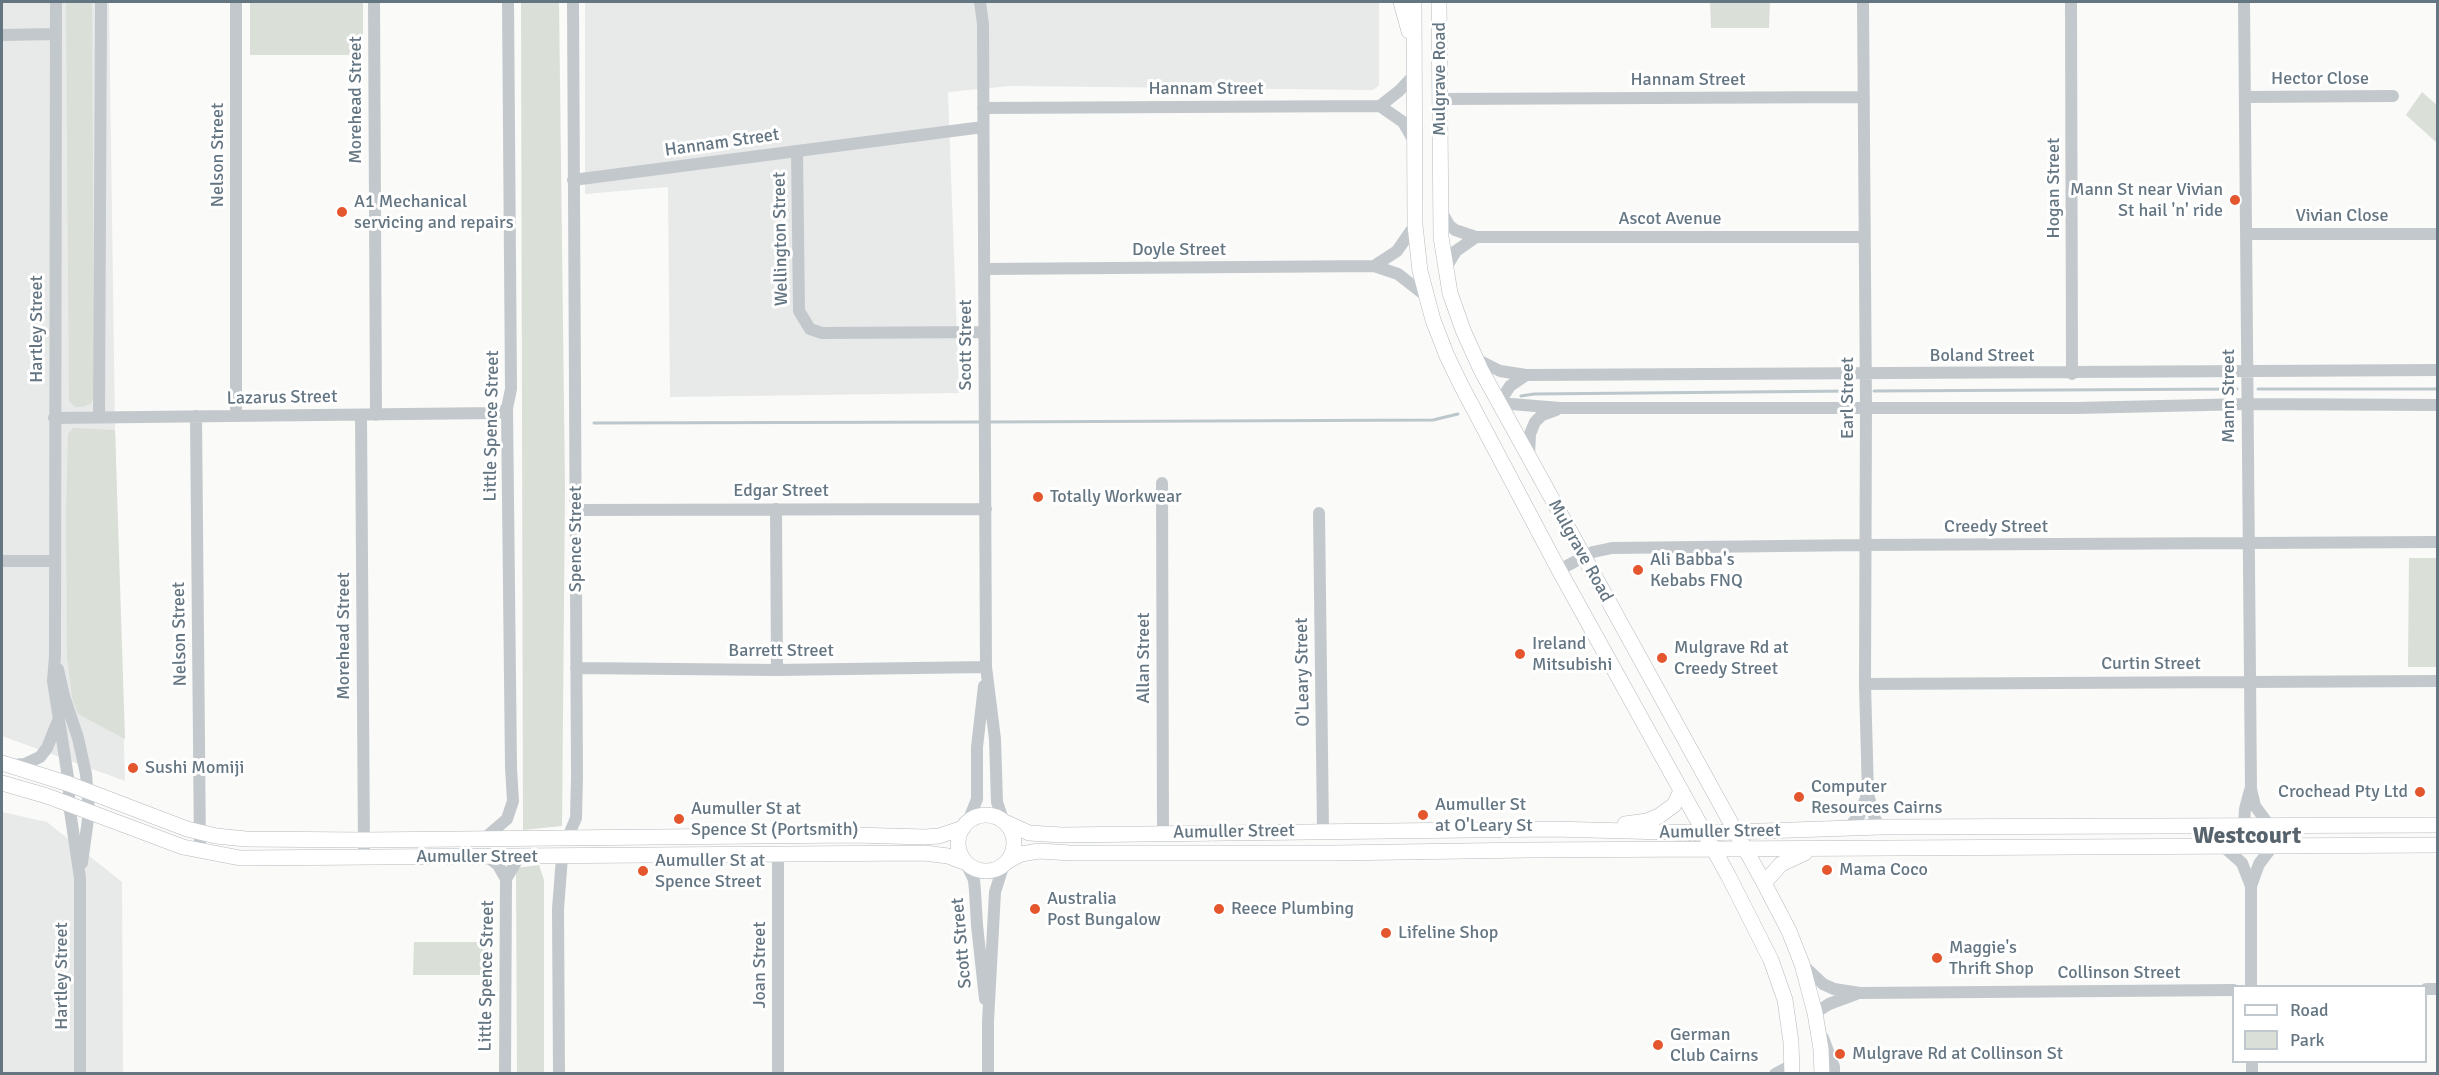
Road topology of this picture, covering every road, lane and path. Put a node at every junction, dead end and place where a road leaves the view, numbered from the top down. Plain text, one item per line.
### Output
1 (56, 2) edge
2 (101, 2) edge
3 (236, 2) edge
4 (374, 2) edge
5 (508, 2) edge
6 (573, 2) edge
7 (980, 2) edge
8 (988, 2) edge
9 (1401, 2) edge
10 (1414, 2) edge
11 (1439, 2) edge
12 (1863, 2) edge
13 (2071, 2) edge
14 (2244, 2) edge
15 (983, 24) junction
16 (56, 34) junction
17 (2, 35) edge
18 (1414, 52) junction
19 (1415, 74) junction
20 (2393, 96) dead end
21 (1864, 97) junction
22 (2247, 97) junction
23 (1440, 99) junction
24 (1380, 106) junction
25 (983, 108) junction
26 (983, 127) junction
27 (1415, 142) junction
28 (797, 151) junction
29 (573, 180) junction
30 (1440, 209) junction
31 (1415, 225) junction
32 (2247, 234) junction
33 (2438, 234) edge
34 (1476, 237) junction
35 (1864, 237) junction
36 (1374, 266) junction
37 (984, 269) junction
38 (1445, 269) junction
39 (1426, 296) junction
40 (984, 332) junction
41 (1475, 358) junction
42 (2438, 370) edge
43 (2247, 373) junction
44 (1866, 374) junction
45 (2072, 374) junction
46 (1526, 375) junction
47 (1498, 403) junction
48 (2248, 404) junction
49 (2438, 405) edge
50 (1866, 407) junction
51 (507, 408) junction
52 (1560, 408) junction
53 (361, 415) junction
54 (376, 415) junction
55 (236, 416) junction
56 (99, 417) junction
57 (196, 417) junction
58 (54, 418) junction
59 (1528, 458) junction
60 (1162, 483) dead end
61 (776, 509) junction
62 (986, 509) junction
63 (576, 510) junction
64 (1319, 513) dead end
65 (2438, 543) edge
66 (2247, 544) junction
67 (1866, 545) junction
68 (1583, 557) junction
69 (2, 561) edge
70 (55, 561) junction
71 (1559, 570) junction
72 (55, 656) junction
73 (986, 667) junction
74 (576, 668) junction
75 (777, 670) junction
76 (2250, 681) junction
77 (2438, 681) edge
78 (1865, 684) junction
79 (58, 720) junction
80 (5, 764) edge
81 (2, 783) edge
82 (69, 784) junction
83 (2251, 789) junction
84 (1681, 791) junction
85 (88, 792) junction
86 (1868, 794) junction
87 (69, 804) junction
88 (89, 812) junction
89 (1004, 821) junction
90 (965, 825) junction
91 (2244, 825) junction
92 (2269, 825) junction
93 (2438, 825) edge
94 (1881, 827) junction
95 (1935, 827) junction
96 (1848, 828) junction
97 (1456, 830) junction
98 (1593, 830) junction
99 (1323, 831) junction
100 (200, 832) junction
101 (1163, 833) junction
102 (1704, 833) junction
103 (1737, 833) junction
104 (568, 837) junction
105 (701, 837) junction
106 (485, 838) junction
107 (364, 840) junction
108 (2438, 845) edge
109 (2224, 847) junction
110 (2272, 847) junction
111 (2321, 847) junction
112 (2010, 848) junction
113 (1820, 849) junction
114 (1527, 850) junction
115 (1715, 850) junction
116 (1745, 850) junction
117 (200, 852) junction
118 (756, 856) junction
119 (778, 856) junction
120 (364, 857) junction
121 (488, 857) junction
122 (519, 857) junction
123 (562, 857) junction
124 (965, 862) junction
125 (1006, 864) junction
126 (80, 878) junction
127 (507, 879) junction
128 (1764, 883) junction
129 (2251, 886) junction
130 (1802, 964) junction
131 (2251, 985) edge
132 (2232, 990) edge
133 (1860, 993) junction
134 (1815, 1013) junction
135 (988, 1020) junction
136 (1818, 1029) junction
137 (1792, 1069) edge
138 (80, 1074) edge
139 (505, 1074) edge
140 (559, 1074) edge
141 (778, 1074) edge
142 (988, 1074) edge
143 (1774, 1074) edge
144 (1821, 1074) edge
145 (1834, 1074) edge

1 - 16 street, Hartley Street
2 - 56 street
3 - 55 street, Nelson Street
4 - 54 street, Morehead Street
5 - 51 street, Little Spence Street
6 - 29 street, Spence Street
7 - 15 street, Scott Street
8 - 15 street, Scott Street
9 - 18 main road
10 - 18 main road, Mulgrave Road
11 - 23 main road, Mulgrave Road
12 - 21 street, Earl Street
13 - 45 street, Hogan Street
14 - 22 street, Mann Street
15 - 25 street, Scott Street
16 - 17 street
16 - 58 street, Hartley Street
18 - 19 main road, Mulgrave Road
19 - 24 street
19 - 27 main road, Mulgrave Road
20 - 22 street, Hector Close
21 - 23 street, Hannam Street
21 - 35 street, Earl Street
22 - 32 street, Mann Street
23 - 30 main road, Mulgrave Road
24 - 25 street, Hannam Street
24 - 27 street
25 - 26 street, Scott Street
26 - 28 street, Hannam Street
26 - 37 street, Scott Street
27 - 31 main road, Mulgrave Road
28 - 29 street, Hannam Street
28 - 40 street, Wellington Street
29 - 63 street, Spence Street
30 - 34 street, Ascot Avenue
30 - 38 main road, Mulgrave Road
31 - 36 street
31 - 39 main road, Mulgrave Road
32 - 33 street, Vivian Close
32 - 43 street, Mann Street
34 - 35 street, Ascot Avenue
34 - 38 street
35 - 44 street, Earl Street
36 - 37 street, Doyle Street
36 - 39 street, Doyle Street
37 - 40 street, Scott Street
38 - 41 main road, Mulgrave Road
39 - 71 main road, Mulgrave Road
40 - 62 street, Scott Street
41 - 46 street, Boland Street
41 - 47 main road, Mulgrave Road
42 - 43 street, Boland Street
43 - 45 street, Boland Street
43 - 48 street, Mann Street
44 - 45 street, Boland Street
44 - 46 street, Boland Street
44 - 50 street, Earl Street
46 - 47 street
47 - 52 street
47 - 59 main road, Mulgrave Road
48 - 49 street
48 - 50 street
48 - 66 street, Mann Street
50 - 52 street
50 - 67 street, Earl Street
51 - 54 street, Lazarus Street
51 - 106 street, Little Spence Street
52 - 59 street
53 - 54 street, Lazarus Street
53 - 55 street, Lazarus Street
53 - 107 street, Morehead Street
55 - 57 street, Lazarus Street
56 - 57 street, Lazarus Street
56 - 58 street, Lazarus Street
57 - 100 street, Nelson Street
58 - 70 street, Hartley Street
59 - 68 main road, Mulgrave Road
60 - 101 street, Allan Street
61 - 62 street, Edgar Street
61 - 63 street, Edgar Street
61 - 75 street
62 - 73 street, Scott Street
63 - 74 street, Spence Street
64 - 99 street, O'Leary Street
65 - 66 street, Creedy Street
66 - 67 street, Creedy Street
66 - 76 street, Mann Street
67 - 68 street, Creedy Street
67 - 78 street, Earl Street
68 - 71 street, Creedy Street
68 - 103 main road, Mulgrave Road
69 - 70 street
70 - 72 street, Hartley Street
71 - 84 main road, Mulgrave Road
72 - 79 street, Hartley Street
72 - 85 street, Hartley Street
73 - 75 street, Barrett Street
73 - 89 street, Scott Street
73 - 90 street, Scott Street
74 - 75 street, Barrett Street
74 - 104 street, Spence Street
76 - 77 street, Curtin Street
76 - 78 street, Curtin Street
76 - 83 street, Mann Street
78 - 86 street, Earl Street
79 - 80 street
79 - 82 street, Hartley Street
80 - 82 main road, Aumuller Street
81 - 87 main road, Aumuller Street
82 - 85 main road, Aumuller Street
82 - 87 street, Hartley Street
83 - 91 street, Mann Street
83 - 92 street, Mann Street
84 - 98 main road
84 - 102 main road, Mulgrave Road
85 - 88 street, Hartley Street
85 - 100 main road, Aumuller Street
86 - 94 street, Earl Street
86 - 96 street, Earl Street
87 - 88 main road, Aumuller Street
87 - 126 street, Hartley Street
88 - 117 main road, Aumuller Street
88 - 126 street, Hartley Street
89 - 90 main road
89 - 101 main road, Aumuller Street
89 - 125 main road
90 - 105 main road, Aumuller Street
90 - 124 main road
91 - 92 main road, Aumuller Street
91 - 95 main road, Aumuller Street
91 - 111 main road
92 - 93 main road, Aumuller Street
94 - 95 main road, Aumuller Street
94 - 96 main road, Aumuller Street
95 - 112 main road
96 - 103 main road, Aumuller Street
97 - 98 main road, Aumuller Street
97 - 99 main road, Aumuller Street
97 - 114 main road
98 - 102 main road, Aumuller Street
99 - 101 main road, Aumuller Street
100 - 107 main road, Aumuller Street
100 - 117 street, Nelson Street
102 - 103 main road, Aumuller Street
102 - 115 main road, Mulgrave Road
103 - 116 main road, Mulgrave Road
104 - 105 main road, Aumuller Street
104 - 106 main road, Aumuller Street
104 - 123 main road, Spence Street
105 - 118 main road
106 - 107 main road, Aumuller Street
107 - 120 street, Morehead Street
108 - 111 main road, Aumuller Street
109 - 110 main road, Aumuller Street
109 - 112 main road, Aumuller Street
109 - 129 street
110 - 111 main road, Aumuller Street
110 - 129 street
112 - 113 main road, Aumuller Street
113 - 116 main road, Aumuller Street
113 - 128 main road
114 - 115 main road, Aumuller Street
114 - 125 main road, Aumuller Street
115 - 116 main road, Aumuller Street
115 - 137 main road, Mulgrave Road
116 - 128 main road, Mulgrave Road
117 - 120 main road, Aumuller Street
118 - 119 main road, Aumuller Street
118 - 123 main road, Aumuller Street
119 - 124 main road, Aumuller Street
119 - 141 street, Joan Street
120 - 121 main road, Aumuller Street
121 - 122 main road, Aumuller Street
121 - 127 street, Little Spence Street
122 - 123 main road, Aumuller Street
122 - 127 street, Little Spence Street
123 - 140 street, Spence Street
124 - 125 main road
124 - 135 street, Scott Street
125 - 135 street, Scott Street
126 - 138 street, Hartley Street
127 - 139 street, Little Spence Street
128 - 130 main road, Mulgrave Road
129 - 131 street
130 - 133 street
130 - 134 main road, Mulgrave Road
132 - 133 street, Collinson Street
133 - 134 street
134 - 136 main road, Mulgrave Road
135 - 142 street, Scott Street
136 - 144 main road, Mulgrave Road
136 - 145 street
137 - 143 street

